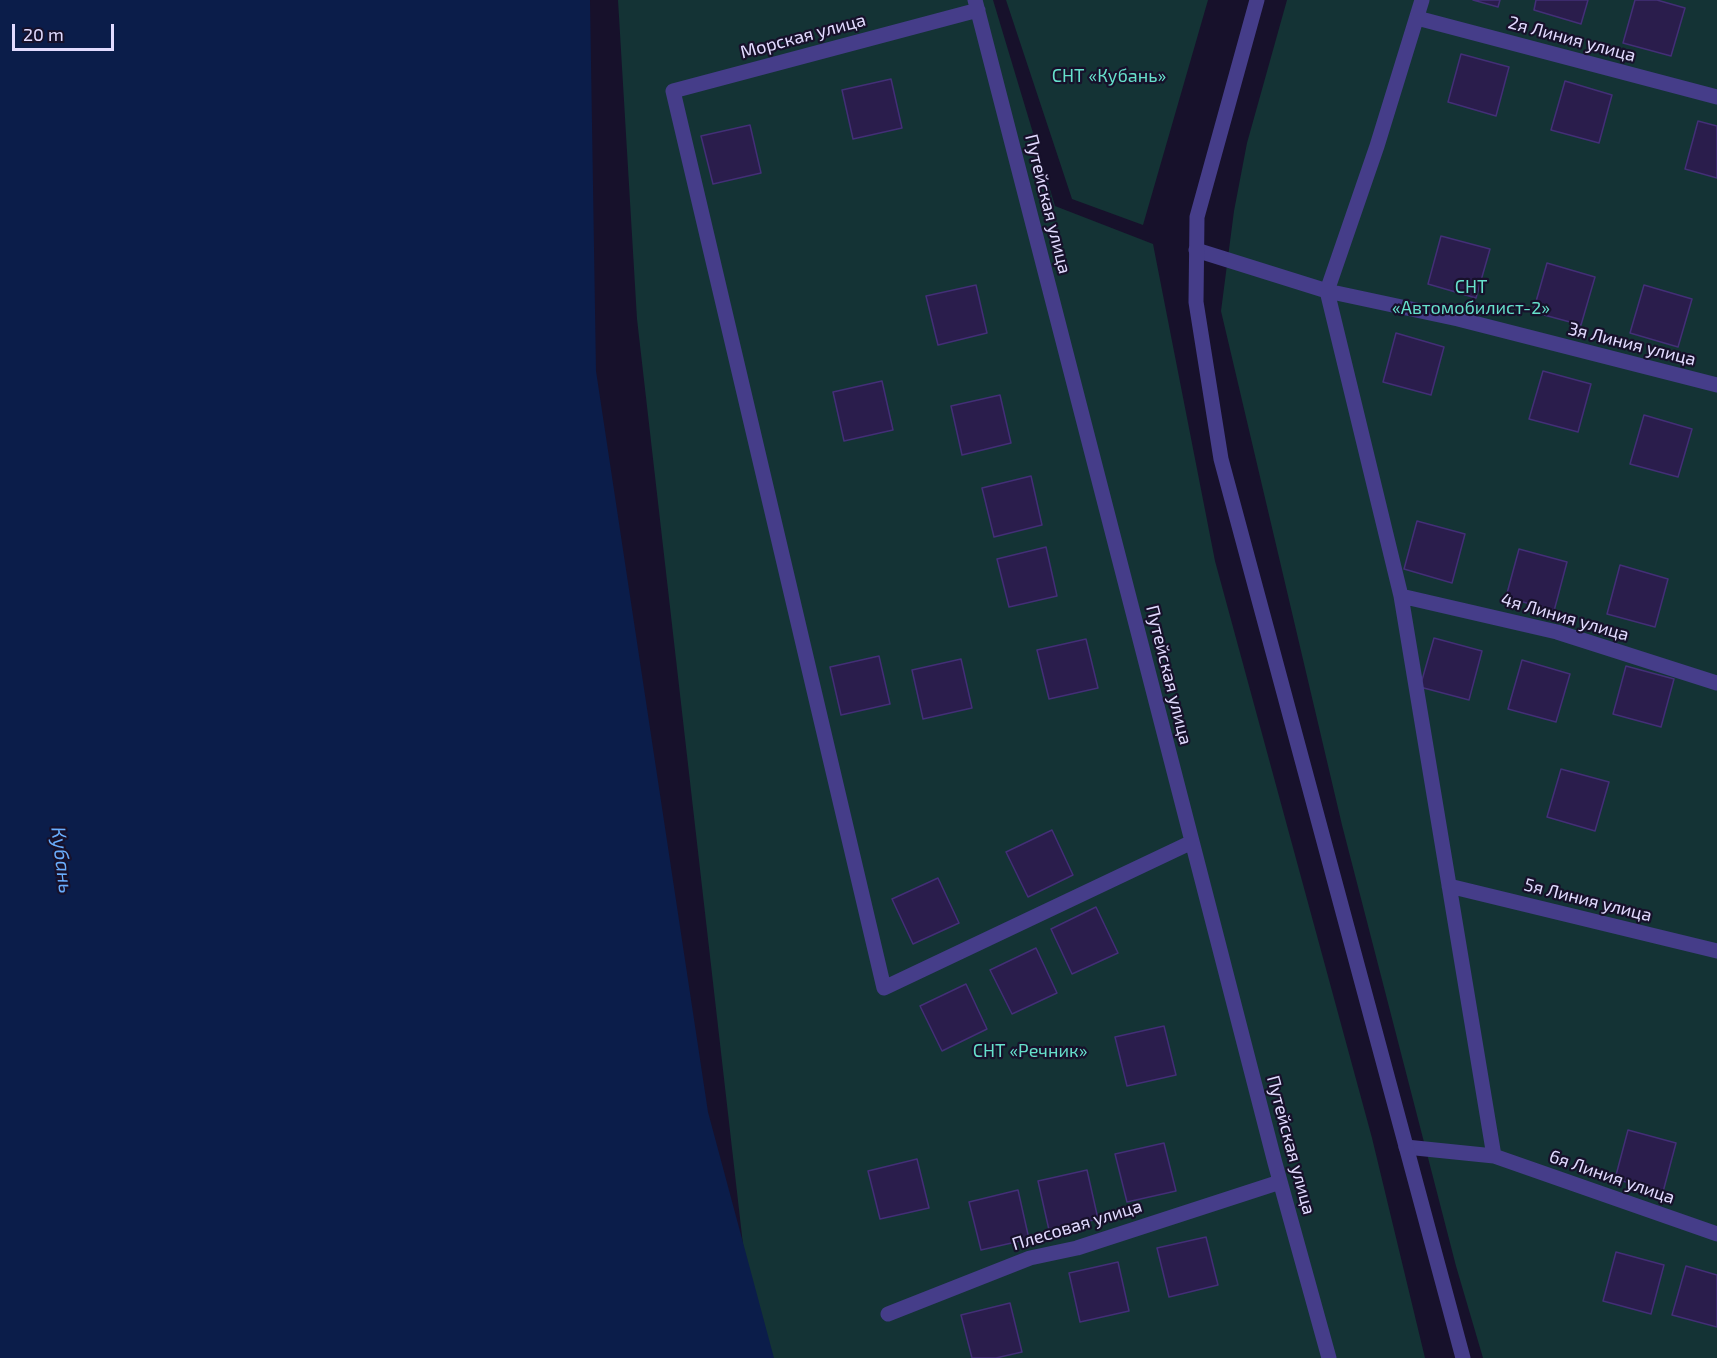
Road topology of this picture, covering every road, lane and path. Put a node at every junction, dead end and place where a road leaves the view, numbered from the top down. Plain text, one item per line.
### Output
1 (1257, 0) edge
2 (1422, 0) edge
3 (977, 5) edge
4 (1417, 18) junction
5 (1717, 97) edge
6 (1196, 250) junction
7 (1327, 291) junction
8 (1717, 385) edge
9 (1401, 596) junction
10 (1717, 683) edge
11 (1192, 842) junction
12 (1449, 886) junction
13 (1717, 951) edge
14 (1406, 1147) junction
15 (1494, 1156) junction
16 (1280, 1182) junction
17 (1717, 1234) edge
18 (888, 1314) dead end
19 (1329, 1358) edge
20 (1463, 1358) edge

1 - 6 street
2 - 4 street
3 - 11 street, Путейская улица
3 - 11 street, Морская улица
4 - 5 street, 2я Линия улица
4 - 7 street
6 - 7 street, 3я Линия улица
6 - 14 street
7 - 8 street, 3я Линия улица
7 - 9 street
9 - 10 street, 4я Линия улица
9 - 12 street
11 - 16 street, Путейская улица
12 - 13 street, 5я Линия улица
12 - 15 street
14 - 15 street, 6я Линия улица
14 - 20 street
15 - 17 street, 6я Линия улица
16 - 18 street, Плесовая улица
16 - 19 street, Путейская улица

